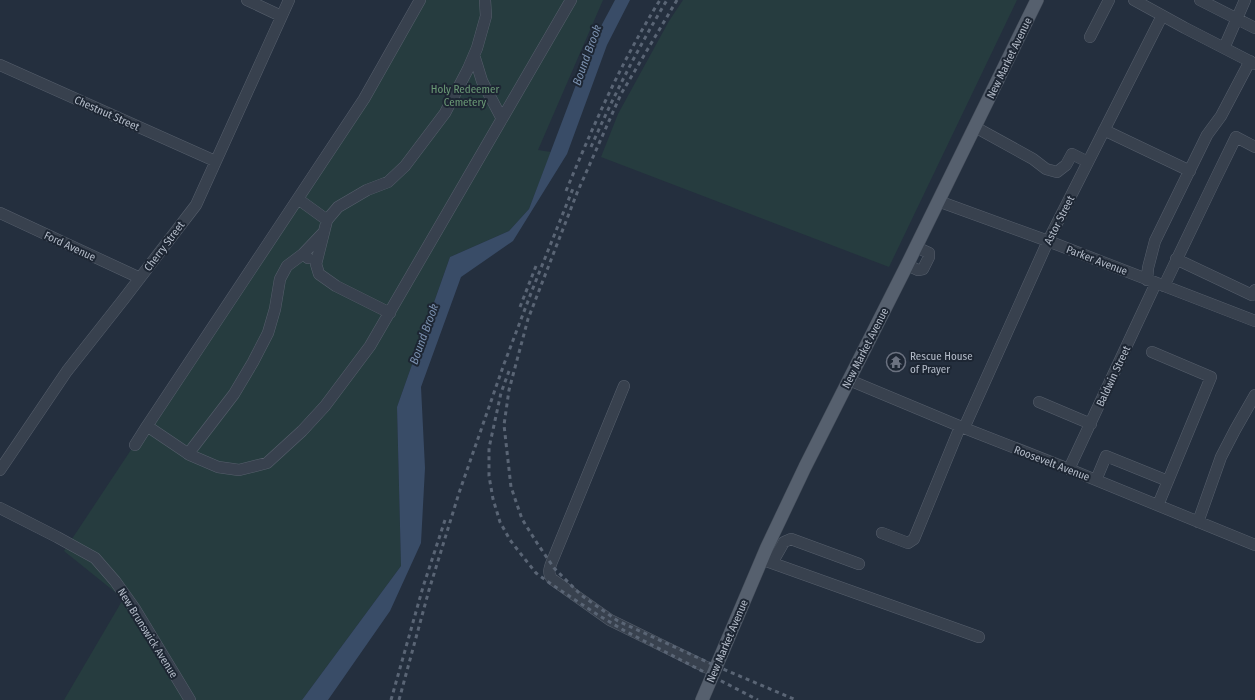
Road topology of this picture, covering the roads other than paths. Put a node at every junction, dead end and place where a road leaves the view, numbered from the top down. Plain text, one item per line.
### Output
1 (247, 0) edge
2 (289, 0) edge
3 (420, 0) edge
4 (485, 0) edge
5 (571, 0) edge
6 (1037, 0) edge
7 (1109, 0) edge
8 (1134, 0) edge
9 (1200, 0) edge
10 (1245, 0) edge
11 (282, 16) junction
12 (1162, 16) junction
13 (1237, 19) junction
14 (1255, 28) edge
15 (1090, 37) dead end
16 (1224, 48) junction
17 (474, 55) junction
18 (1252, 62) edge
19 (0, 65) edge
20 (502, 119) junction
21 (974, 127) junction
22 (1104, 130) junction
23 (1255, 147) edge
24 (215, 160) junction
25 (1088, 162) junction
26 (1190, 171) junction
27 (298, 199) junction
28 (938, 201) junction
29 (0, 213) edge
30 (327, 220) junction
31 (324, 233) junction
32 (1048, 241) junction
33 (303, 254) junction
34 (1176, 259) junction
35 (316, 264) junction
36 (140, 278) junction
37 (1155, 283) junction
38 (1255, 290) edge
39 (390, 313) junction
40 (1255, 321) edge
41 (1152, 352) dead end
42 (849, 380) junction
43 (624, 386) dead end
44 (1255, 395) edge
45 (1039, 402) dead end
46 (1091, 424) junction
47 (146, 426) junction
48 (962, 427) junction
49 (135, 445) dead end
50 (188, 454) junction
51 (1069, 469) junction
52 (0, 470) edge
53 (1096, 480) junction
54 (1168, 481) junction
55 (1158, 505) junction
56 (0, 508) edge
57 (1198, 522) junction
58 (882, 532) dead end
59 (1255, 545) edge
60 (767, 561) junction
61 (859, 564) dead end
62 (979, 637) dead end
63 (714, 671) junction
64 (190, 700) edge
65 (702, 700) edge

1 - 11 street
2 - 11 street, Cherry Street
3 - 27 street
4 - 17 street
5 - 20 street
6 - 21 main road, New Market Avenue
7 - 15 street
8 - 12 street
9 - 13 street
10 - 13 street
11 - 24 street, Cherry Street
12 - 16 street
12 - 22 street, Astor Street
13 - 14 street
13 - 16 street
16 - 18 street
17 - 20 street
17 - 30 street
18 - 26 street
19 - 24 street, Chestnut Street
20 - 39 street
21 - 25 street
21 - 28 main road, New Market Avenue
22 - 25 street, Astor Street
22 - 26 street
23 - 34 street, Baldwin Street
24 - 36 street, Cherry Street
25 - 32 street, Astor Street
26 - 37 street
27 - 30 street
27 - 47 street
28 - 32 street, Parker Avenue
28 - 42 main road, New Market Avenue
29 - 36 street, Ford Avenue
30 - 31 street
31 - 33 street
31 - 35 street
32 - 37 street, Parker Avenue
32 - 48 street, Astor Street
33 - 35 street
33 - 50 street
34 - 37 street, Baldwin Street
34 - 38 street
35 - 39 street
36 - 52 street, Cherry Street
37 - 40 street, Parker Avenue
37 - 46 street, Baldwin Street
39 - 50 street
41 - 54 street
42 - 48 street, Roosevelt Avenue
42 - 60 main road, New Market Avenue
43 - 63 street
44 - 57 street
45 - 46 street
46 - 51 street, Baldwin Street
47 - 49 street
47 - 50 street
48 - 51 street, Roosevelt Avenue
48 - 58 street, Astor Street
51 - 53 street, Roosevelt Avenue
53 - 54 street
53 - 55 street, Roosevelt Avenue
54 - 55 street
55 - 57 street, Roosevelt Avenue
56 - 64 street, New Brunswick Avenue
57 - 59 street, Roosevelt Avenue
60 - 61 street
60 - 62 street
60 - 63 main road, New Market Avenue
63 - 65 main road, New Market Avenue

